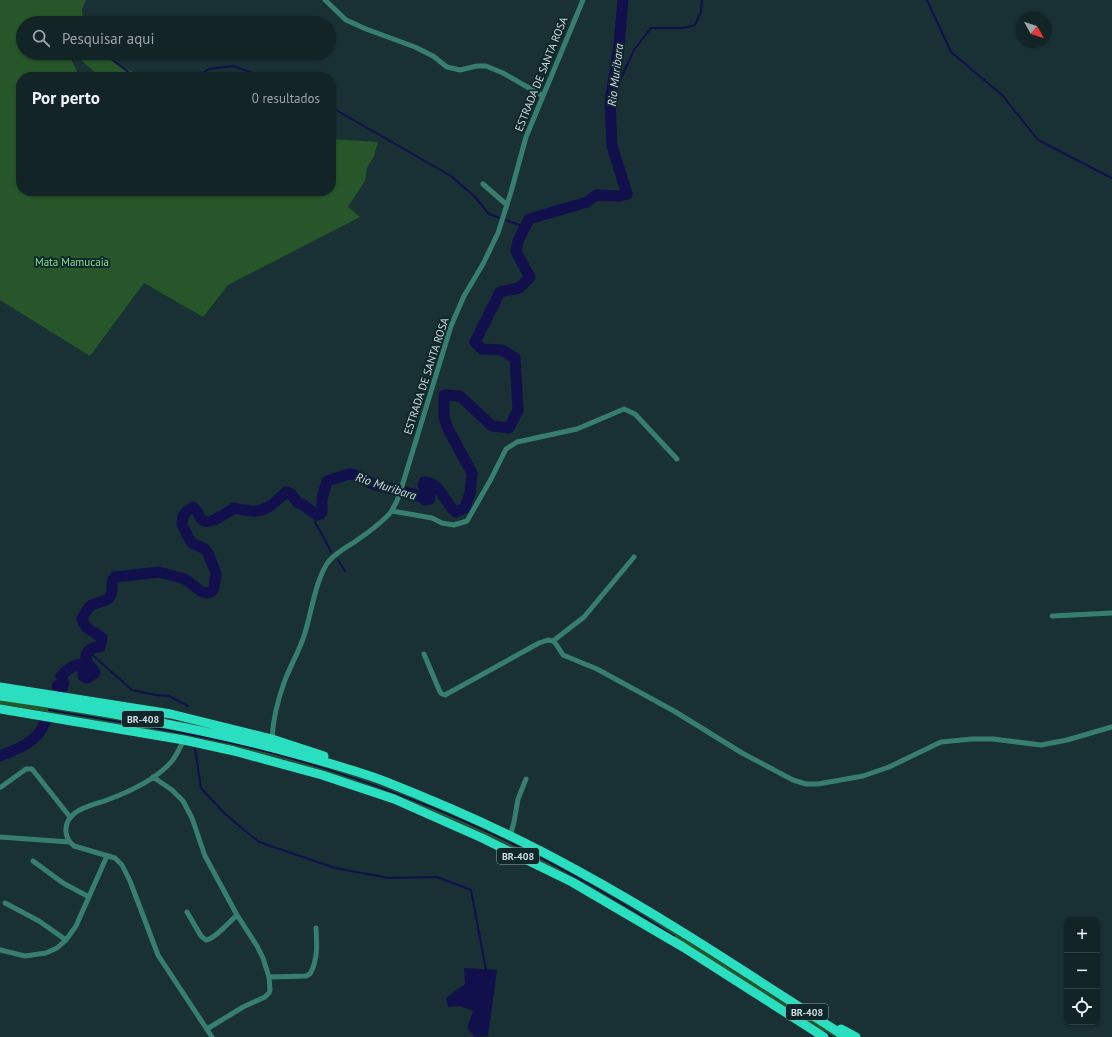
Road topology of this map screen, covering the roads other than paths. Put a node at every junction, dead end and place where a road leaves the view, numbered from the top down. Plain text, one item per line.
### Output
1 (325, 0) edge
2 (583, 0) edge
3 (543, 96) junction
4 (483, 184) dead end
5 (507, 205) junction
6 (677, 459) dead end
7 (392, 511) junction
8 (634, 557) dead end
9 (1112, 613) edge
10 (1052, 616) dead end
11 (553, 641) junction
12 (424, 654) dead end
13 (0, 687) edge
14 (0, 696) edge
15 (0, 709) edge
16 (1112, 728) edge
17 (272, 739) junction
18 (184, 740) junction
19 (153, 777) junction
20 (526, 779) dead end
21 (1, 787) dead end
22 (455, 811) junction
23 (70, 818) junction
24 (510, 836) junction
25 (0, 837) edge
26 (69, 842) junction
27 (106, 856) junction
28 (33, 861) dead end
29 (89, 897) junction
30 (5, 903) dead end
31 (187, 912) dead end
32 (237, 915) junction
33 (316, 928) dead end
34 (66, 940) junction
35 (0, 950) edge
36 (269, 977) junction
37 (769, 988) junction
38 (207, 1029) junction
39 (212, 1037) edge
40 (824, 1037) edge
41 (846, 1037) edge
42 (856, 1037) edge

1 - 3 street
2 - 3 street, ESTRADA DE SANTA ROSA
3 - 5 street, ESTRADA DE SANTA ROSA
4 - 5 street
5 - 7 street, ESTRADA DE SANTA ROSA
6 - 7 street
7 - 17 street, ESTRADA DE SANTA ROSA
8 - 11 street
9 - 10 street
11 - 12 street
11 - 16 street
13 - 17 highway
14 - 22 highway, BR-408
15 - 18 highway, BR-408
17 - 22 highway
18 - 19 street
18 - 40 highway, BR-408
19 - 23 street
19 - 32 street
20 - 24 street
21 - 23 street
22 - 24 highway, BR-408
23 - 26 street
24 - 37 highway, BR-408
25 - 26 street
26 - 27 street
27 - 29 street
27 - 38 street
28 - 29 street
29 - 34 street
30 - 34 street
31 - 32 street
32 - 36 street
33 - 36 street
34 - 35 street
36 - 38 street
37 - 41 highway, BR-408
37 - 42 highway
38 - 39 street

